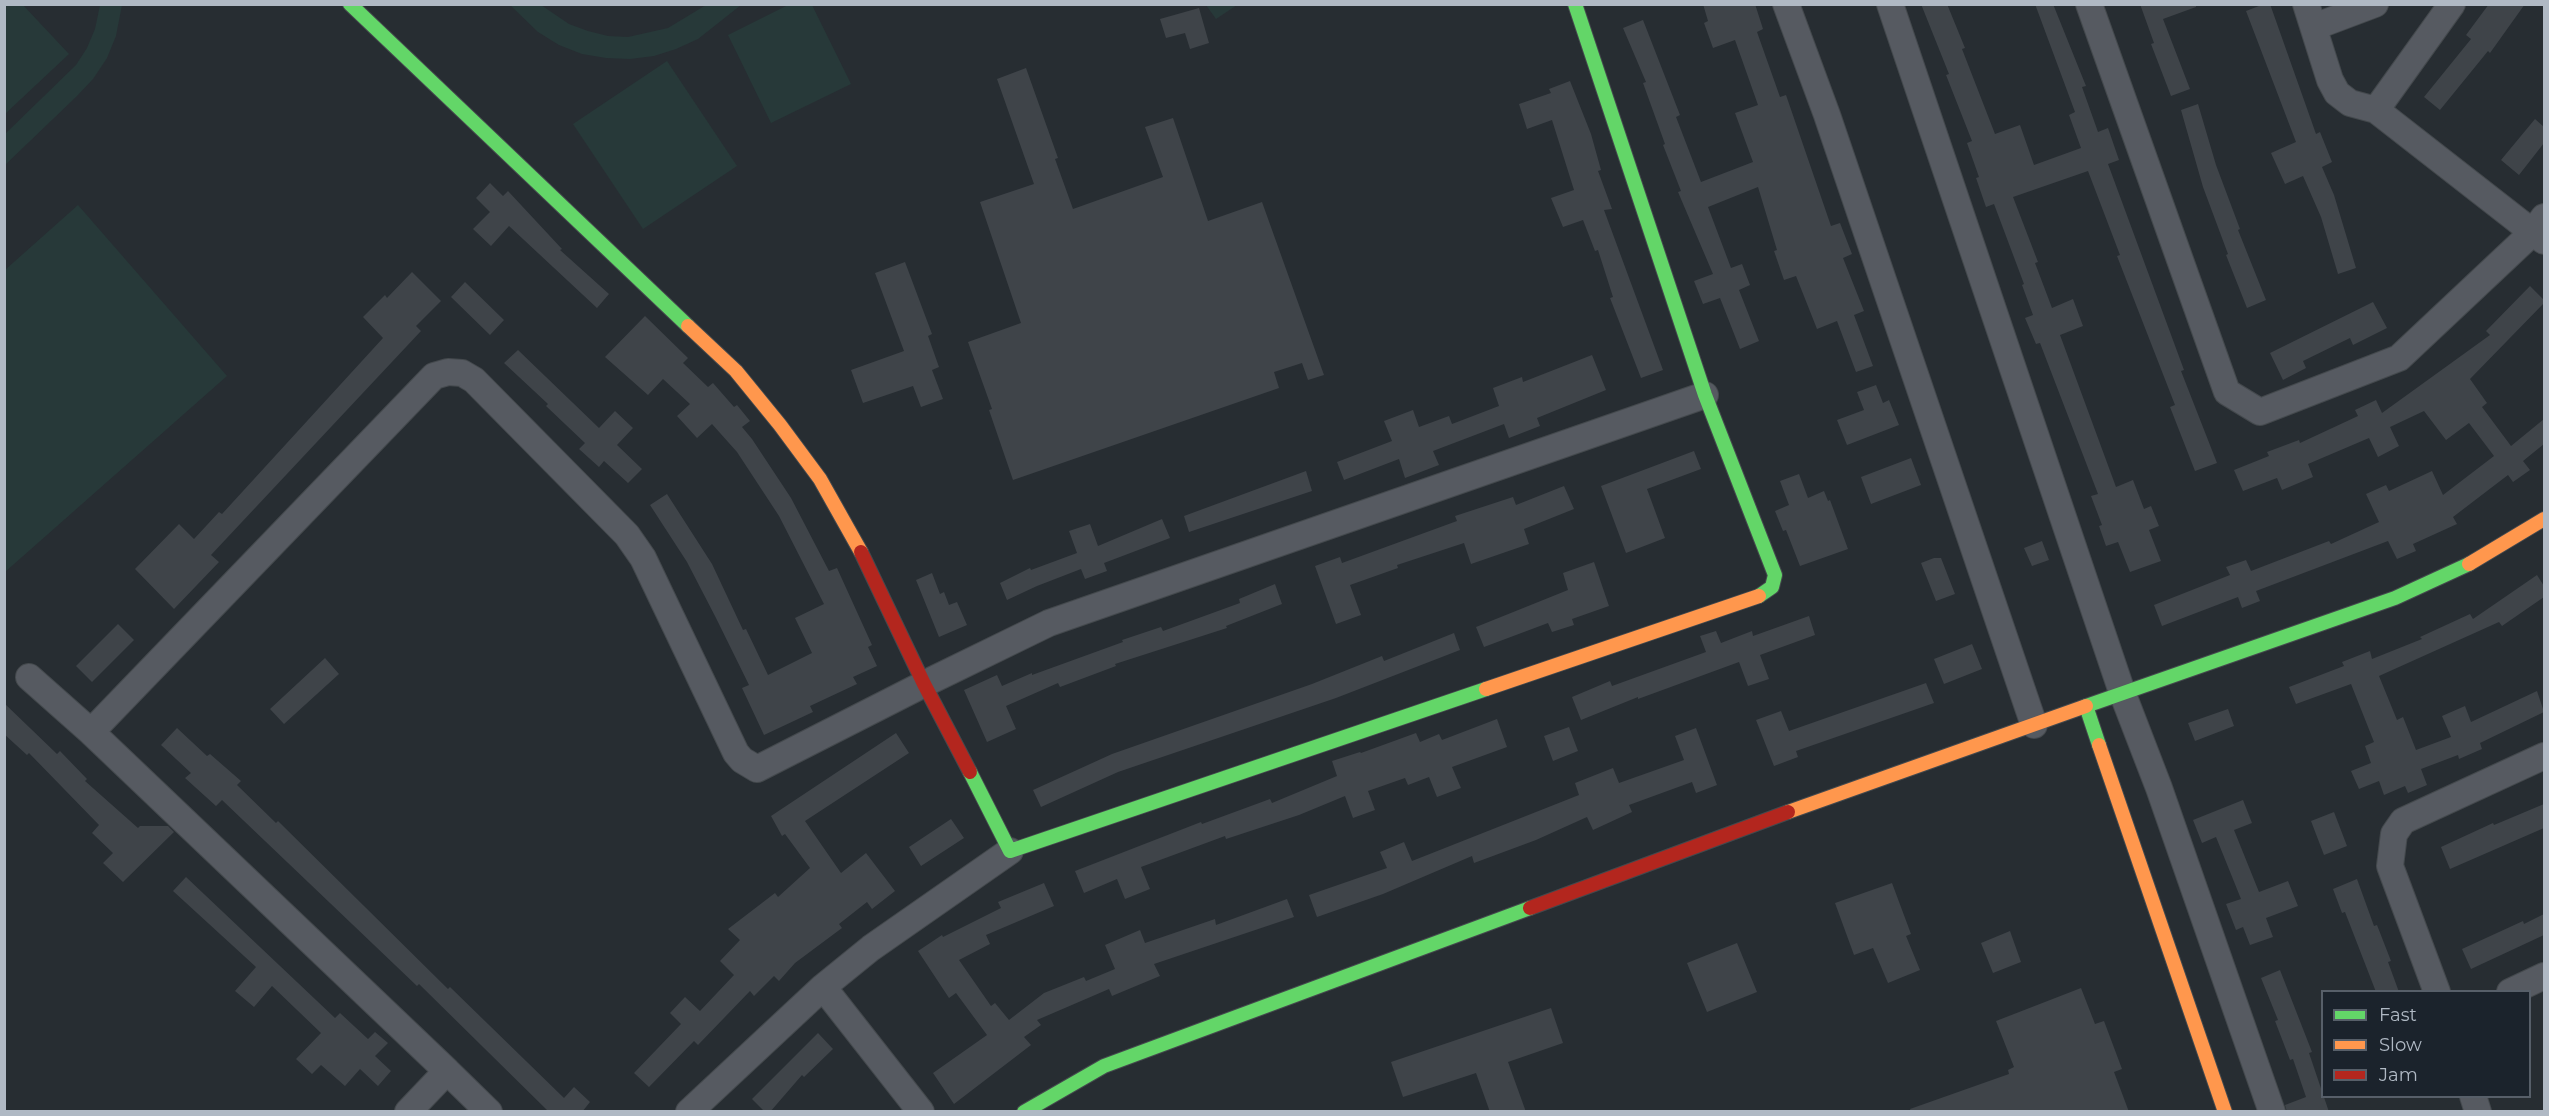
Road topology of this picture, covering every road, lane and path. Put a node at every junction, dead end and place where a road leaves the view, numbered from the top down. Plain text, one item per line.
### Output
1 (350, 4) edge
2 (1575, 4) edge
3 (1786, 4) edge
4 (1890, 4) edge
5 (2089, 4) edge
6 (2375, 4) edge
7 (2452, 4) edge
8 (2310, 16) edge
9 (2376, 110) junction
10 (2541, 230) edge
11 (1705, 395) junction
12 (2544, 519) edge
13 (29, 677) dead end
14 (924, 684) junction
15 (2122, 692) junction
16 (2086, 706) junction
17 (2034, 725) junction
18 (91, 732) junction
19 (2544, 756) edge
20 (1010, 851) junction
21 (2544, 976) edge
22 (823, 987) junction
23 (2436, 990) edge
24 (2514, 990) edge
25 (447, 1071) junction
26 (408, 1112) edge
27 (489, 1112) edge
28 (690, 1112) edge
29 (921, 1112) edge
30 (1024, 1112) edge
31 (2225, 1112) edge
32 (2272, 1112) edge

1 - 14 street
2 - 11 street
3 - 17 street
4 - 15 street
5 - 10 street
6 - 8 street
7 - 9 street
8 - 9 street
9 - 10 street
11 - 14 street
11 - 20 street
12 - 15 street
13 - 18 street
14 - 18 street
14 - 20 street
15 - 16 street
15 - 32 street
16 - 17 street
16 - 31 street
17 - 30 street
18 - 25 street
19 - 23 street
20 - 22 street
21 - 24 street
22 - 28 street
22 - 29 street
25 - 26 street
25 - 27 street

